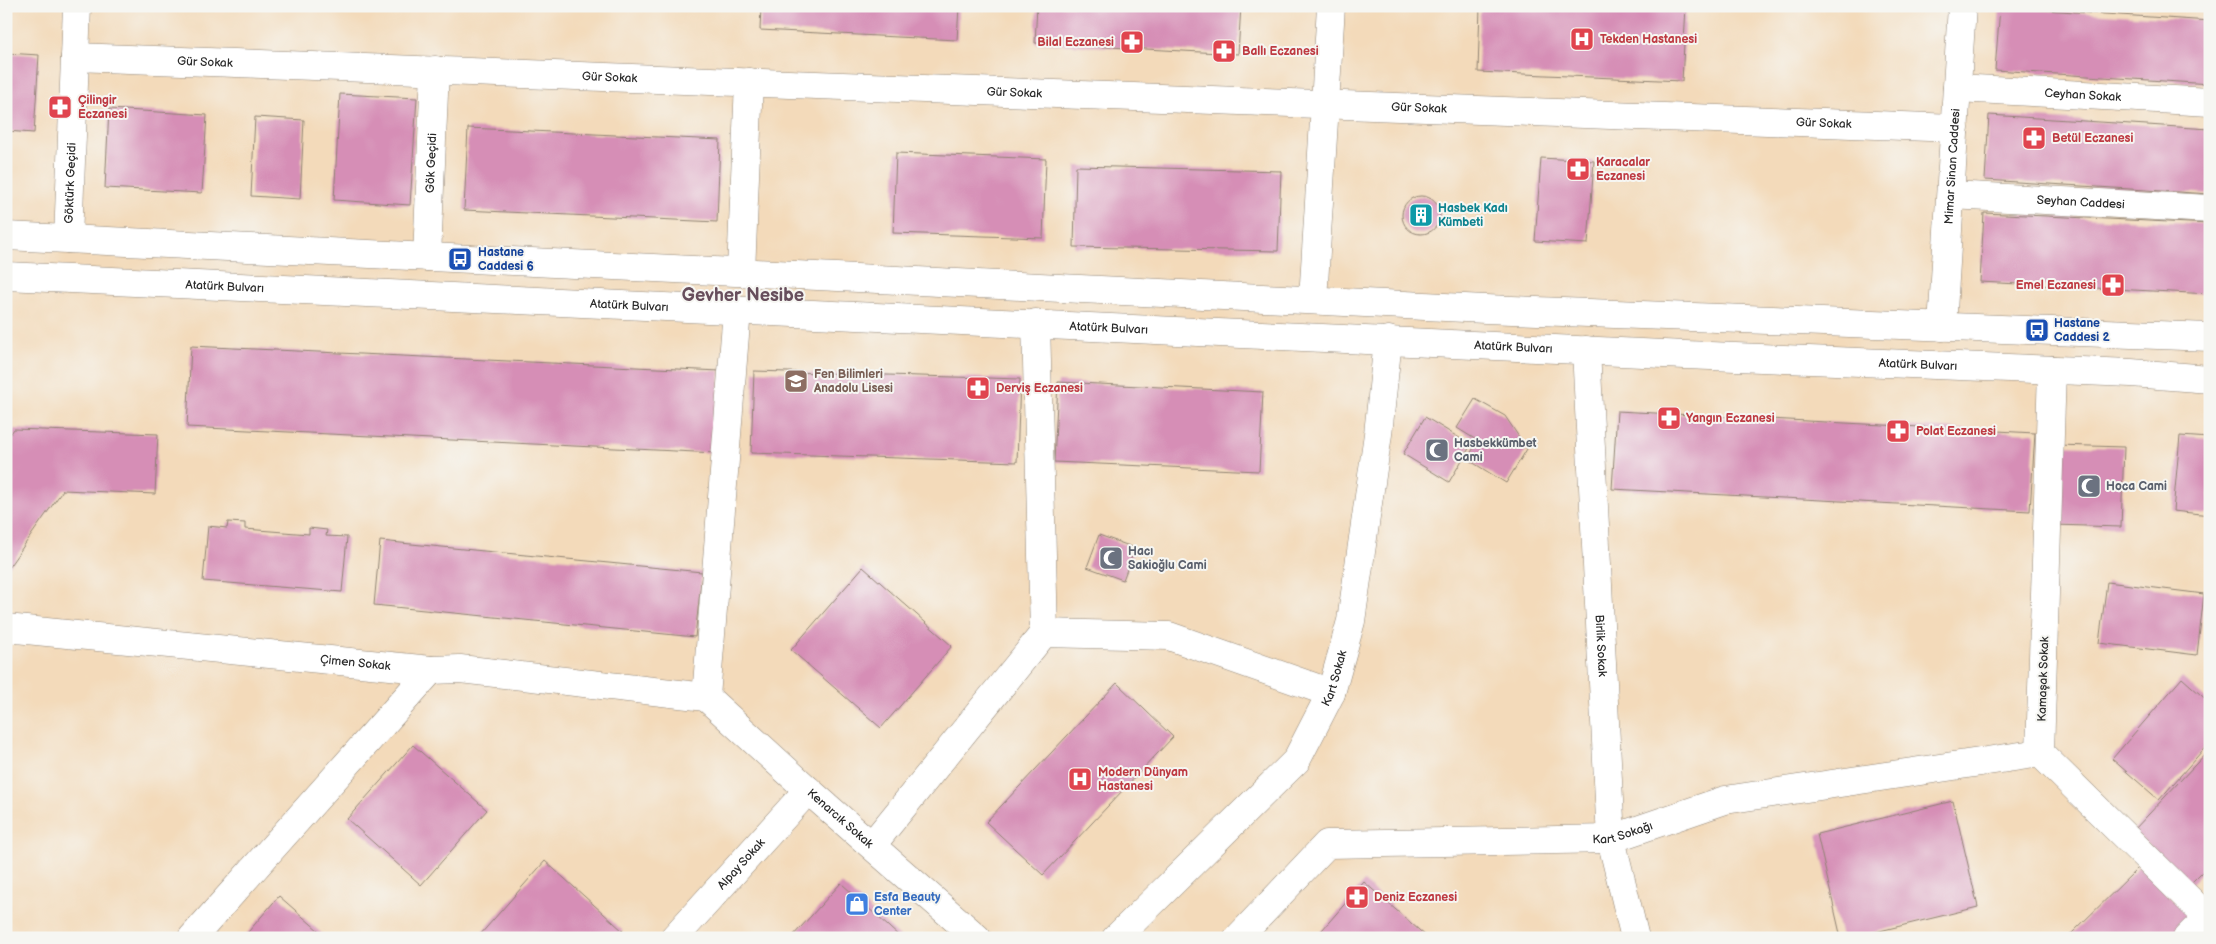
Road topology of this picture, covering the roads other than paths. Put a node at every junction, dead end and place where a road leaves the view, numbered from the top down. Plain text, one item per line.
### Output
1 (77, 6) edge
2 (1331, 6) edge
3 (1962, 6) edge
4 (75, 57) junction
5 (435, 70) junction
6 (749, 82) junction
7 (1958, 88) junction
8 (2210, 102) edge
9 (1325, 104) junction
10 (1955, 128) junction
11 (1951, 195) junction
12 (2210, 209) edge
13 (6, 236) edge
14 (68, 239) junction
15 (427, 257) junction
16 (741, 272) junction
17 (6, 276) edge
18 (1313, 300) junction
19 (737, 310) junction
20 (1036, 323) junction
21 (1942, 327) junction
22 (2210, 337) edge
23 (1388, 340) junction
24 (1586, 350) junction
25 (2052, 370) junction
26 (2210, 379) edge
27 (6, 628) edge
28 (1044, 633) junction
29 (431, 670) junction
30 (1331, 692) junction
31 (706, 697) junction
32 (2040, 753) junction
33 (808, 790) junction
34 (1611, 839) junction
35 (872, 845) junction
36 (2208, 916) edge
37 (192, 938) edge
38 (674, 938) edge
39 (977, 938) edge
40 (1116, 938) edge
41 (1238, 938) edge
42 (1635, 938) edge
43 (2186, 938) edge

1 - 4 main road, Göktürk Geçidi
2 - 9 main road
3 - 7 main road, Mimar Sinan Caddesi
4 - 5 main road, Gür Sokak
4 - 14 main road, Göktürk Geçidi
5 - 6 main road, Gür Sokak
5 - 15 main road, Gök Geçidi
6 - 9 main road, Gür Sokak
6 - 16 main road
7 - 8 main road, Ceyhan Sokak
7 - 10 main road, Mimar Sinan Caddesi
9 - 10 main road, Gür Sokak
9 - 18 main road
10 - 11 main road, Mimar Sinan Caddesi
11 - 12 main road, Seyhan Caddesi
11 - 21 main road, Mimar Sinan Caddesi
13 - 14 main road
14 - 15 main road
15 - 16 main road
16 - 18 main road
17 - 19 main road, Atatürk Bulvarı
18 - 21 main road
19 - 20 main road, Atatürk Bulvarı
19 - 31 main road
20 - 23 main road, Atatürk Bulvarı
20 - 28 main road
21 - 22 main road
23 - 24 main road, Atatürk Bulvarı
23 - 30 main road, Kart Sokak
24 - 25 main road, Atatürk Bulvarı
24 - 34 main road, Birlik Sokak
25 - 26 main road, Atatürk Bulvarı
25 - 32 main road, Kamaşak Sokak
27 - 29 main road, Çimen Sokak
28 - 30 main road
28 - 35 main road
29 - 31 main road, Çimen Sokak
29 - 37 main road
30 - 40 main road, Kart Sokak
31 - 33 main road, Kenarcık Sokak
32 - 34 main road, Kart Sokağı
32 - 36 main road
33 - 35 main road, Kenarcık Sokak
33 - 38 main road, Alpay Sokak
34 - 41 main road, Kart Sokağı
34 - 42 main road, Birlik Sokak
35 - 39 main road, Kenarcık Sokak
36 - 43 main road

